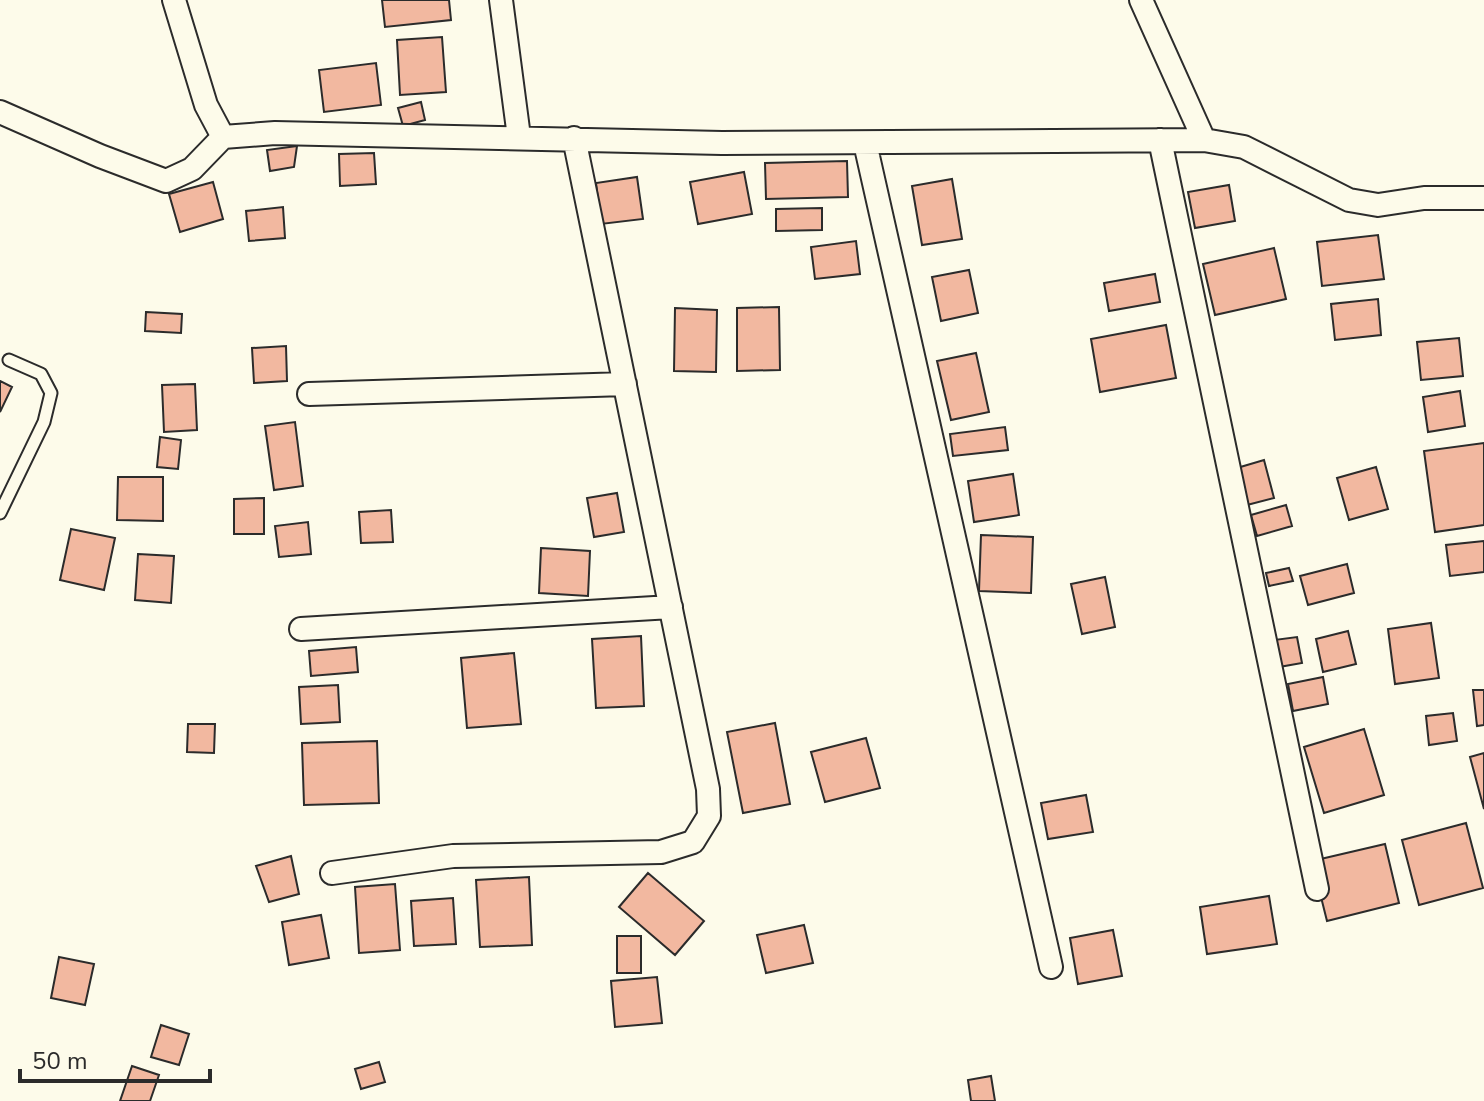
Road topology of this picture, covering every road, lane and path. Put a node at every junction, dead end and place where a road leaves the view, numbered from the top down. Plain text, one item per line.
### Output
1 (174, 0) edge
2 (501, 0) edge
3 (1141, 0) edge
4 (0, 112) edge
5 (223, 137) junction
6 (519, 137) junction
7 (574, 138) junction
8 (1160, 140) junction
9 (1204, 140) junction
10 (865, 143) junction
11 (1484, 198) edge
12 (9, 360) dead end
13 (625, 384) junction
14 (309, 394) dead end
15 (0, 513) edge
16 (671, 607) junction
17 (301, 629) dead end
18 (332, 873) dead end
19 (1317, 889) dead end
20 (1051, 967) dead end

1 - 5 street
2 - 6 street
3 - 9 street
4 - 5 street
5 - 6 street
6 - 7 street
7 - 10 street
7 - 13 street
8 - 9 street
8 - 10 street
8 - 19 street
9 - 11 street
10 - 20 street
12 - 15 lane
13 - 14 street
13 - 16 street
16 - 17 street
16 - 18 street

